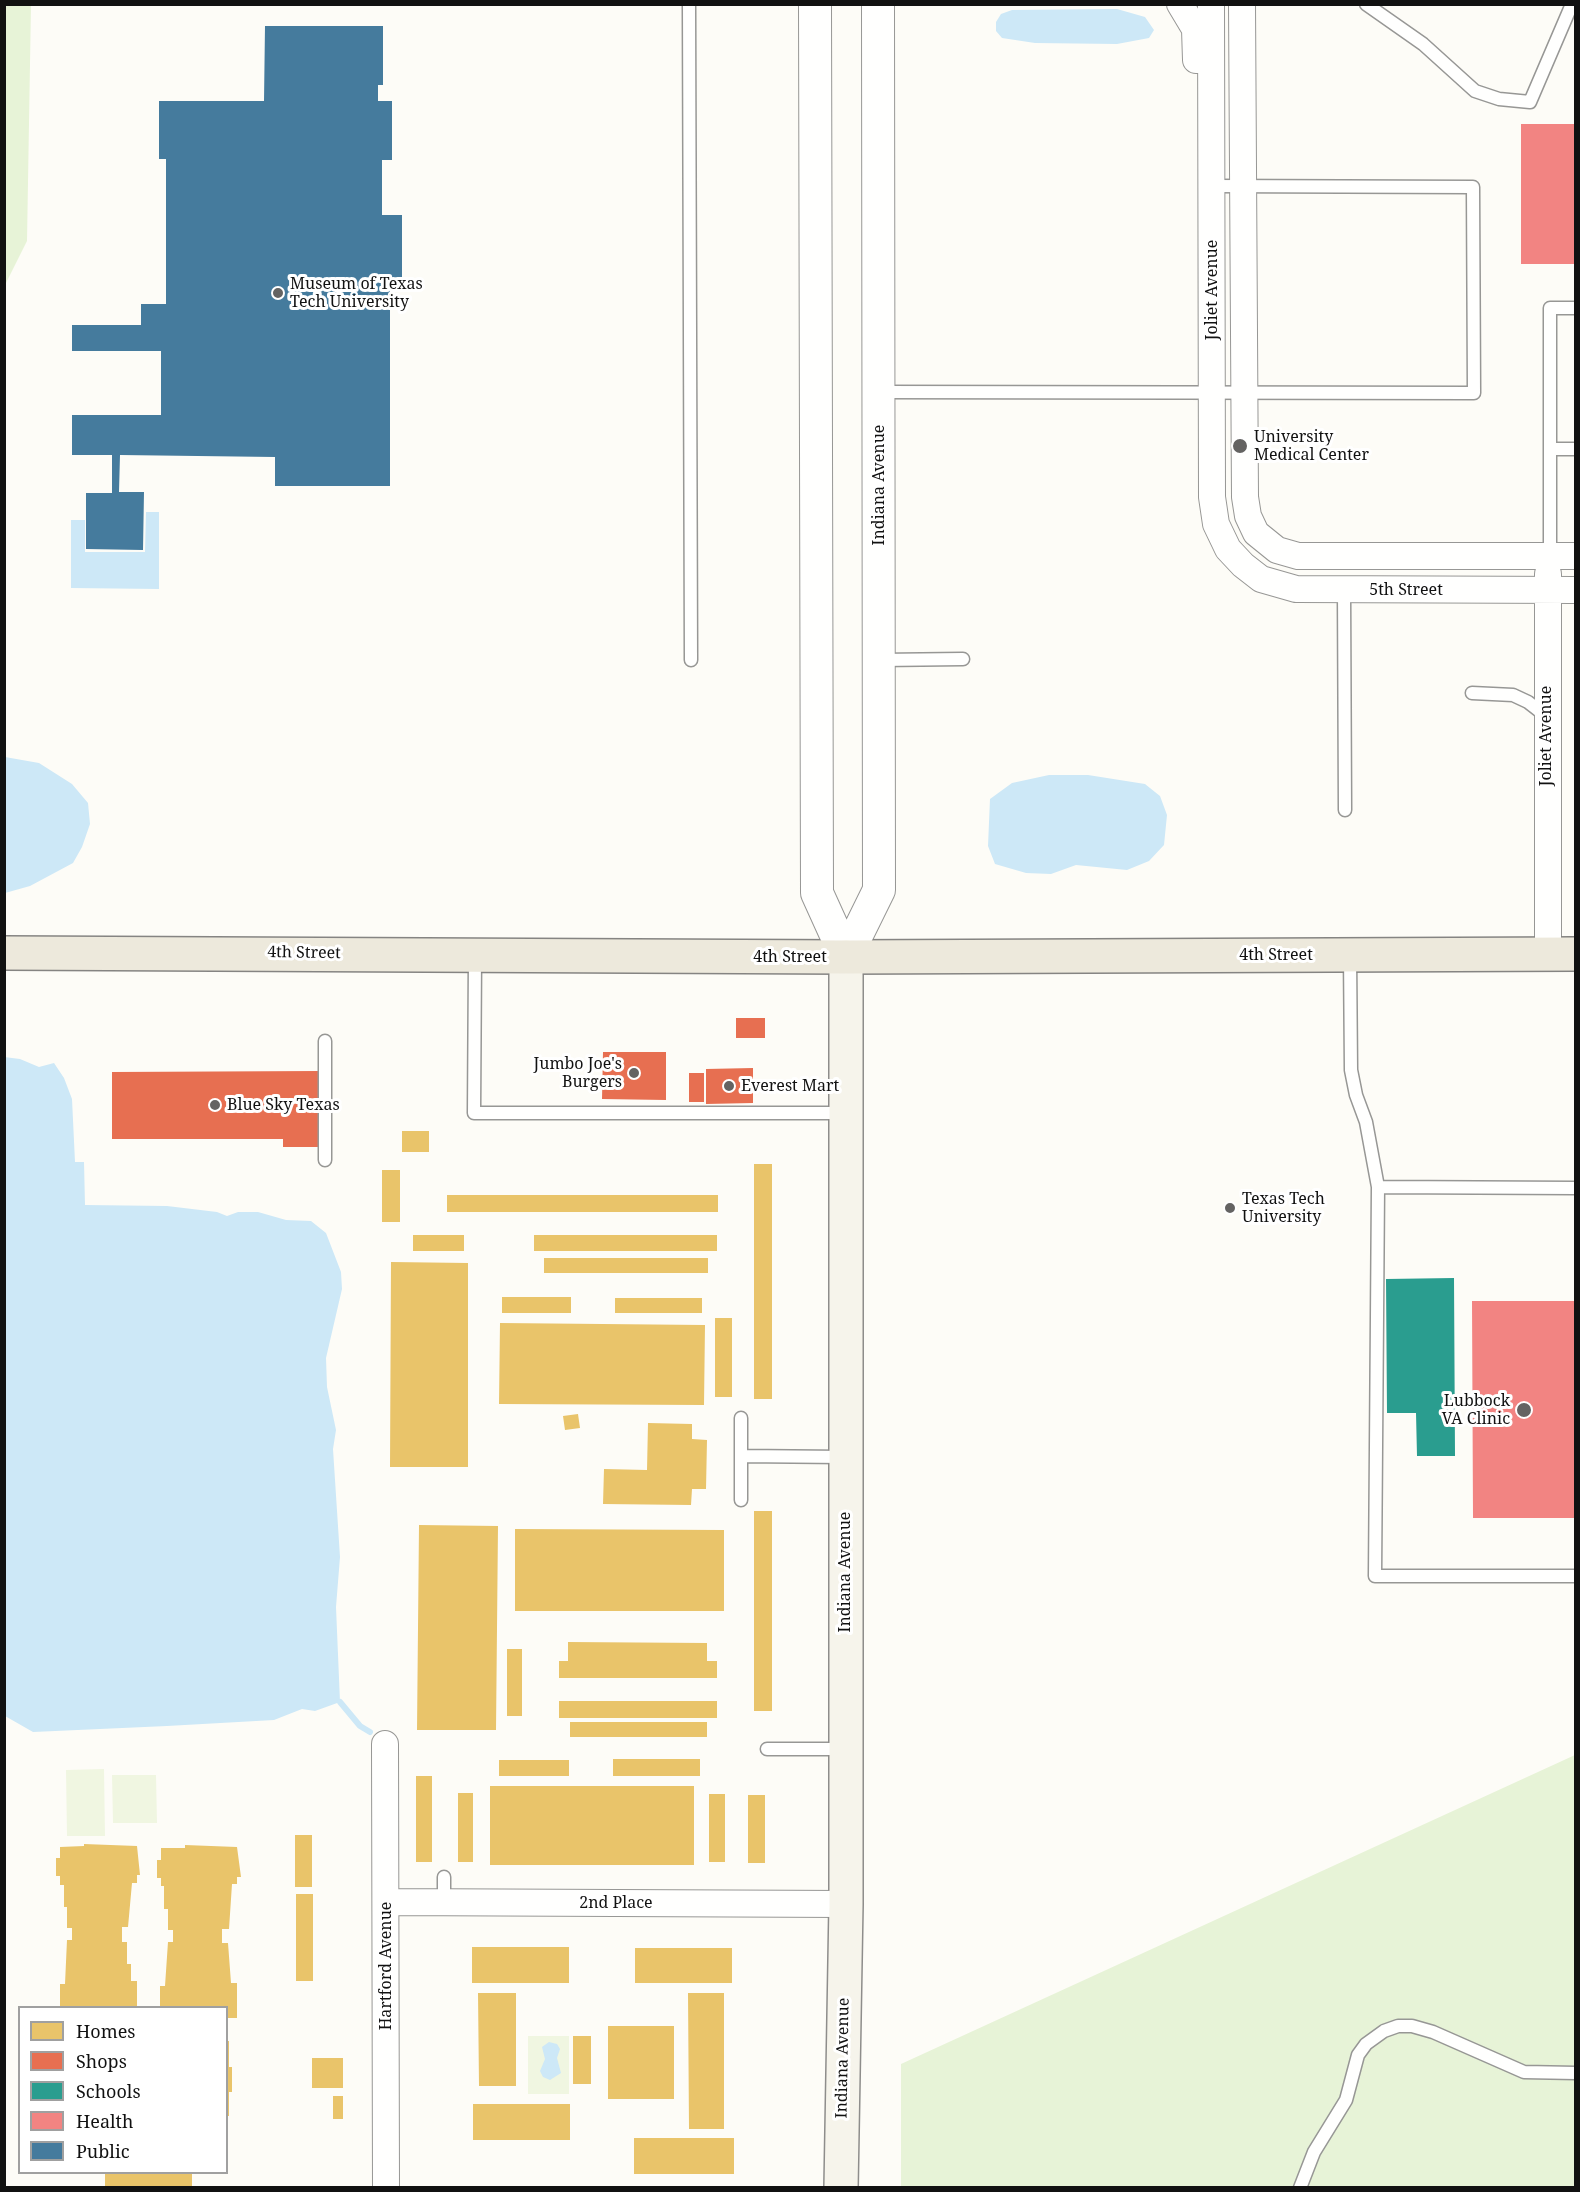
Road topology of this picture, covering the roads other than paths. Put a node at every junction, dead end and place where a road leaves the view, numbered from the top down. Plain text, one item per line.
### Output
1 (689, 4) edge
2 (814, 4) edge
3 (878, 4) edge
4 (1180, 4) edge
5 (1211, 4) edge
6 (1242, 4) edge
7 (1366, 4) edge
8 (1572, 4) edge
9 (1211, 94) junction
10 (1212, 186) junction
11 (1244, 186) junction
12 (1575, 308) edge
13 (879, 392) junction
14 (1212, 392) junction
15 (1244, 392) junction
16 (1575, 448) edge
17 (1550, 449) junction
18 (1260, 539) joint
19 (1550, 556) junction
20 (1575, 556) edge
21 (1243, 566) joint
22 (1575, 585) edge
23 (1546, 589) junction
24 (1344, 590) junction
25 (1575, 590) edge
26 (691, 660) dead end
27 (879, 660) junction
28 (963, 660) dead end
29 (1472, 693) dead end
30 (1546, 716) junction
31 (1345, 810) dead end
32 (4, 953) edge
33 (1562, 954) edge
34 (1350, 955) junction
35 (475, 956) junction
36 (846, 957) junction
37 (325, 1041) dead end
38 (845, 1113) junction
39 (325, 1160) dead end
40 (1378, 1187) junction
41 (1575, 1188) edge
42 (741, 1418) dead end
43 (741, 1456) junction
44 (845, 1457) junction
45 (741, 1500) dead end
46 (1575, 1576) edge
47 (385, 1744) dead end
48 (767, 1749) dead end
49 (846, 1749) junction
50 (386, 1902) junction
51 (846, 1904) junction
52 (1575, 2073) edge
53 (386, 2187) edge
54 (841, 2187) edge
55 (1300, 2187) edge

1 - 26 lane
2 - 36 street, Indiana Avenue
3 - 13 street, Indiana Avenue
4 - 9 street
5 - 9 street, Joliet Avenue
6 - 11 street, Joliet Avenue
7 - 8 lane
9 - 10 street, Joliet Avenue
10 - 11 lane
10 - 14 street, Joliet Avenue
11 - 15 street, Joliet Avenue
11 - 15 lane
12 - 17 lane
13 - 14 lane
13 - 27 street, Indiana Avenue
14 - 15 lane
14 - 21 street, Joliet Avenue
15 - 18 street, Joliet Avenue
16 - 17 lane
17 - 19 lane
18 - 19 street, 5th Street
19 - 20 street, 5th Street
19 - 22 street
19 - 23 street, Joliet Avenue
21 - 24 street, 5th Street
23 - 24 street, 5th Street
23 - 25 street, 5th Street
23 - 30 street, Joliet Avenue
24 - 31 lane
27 - 28 lane
27 - 36 street, Indiana Avenue
29 - 30 lane
30 - 33 street, Joliet Avenue
32 - 35 main road, 4th Street
33 - 34 main road, 4th Street
34 - 36 main road, 4th Street
34 - 40 lane
35 - 36 main road, 4th Street
35 - 38 lane
36 - 38 main road, Indiana Avenue
37 - 39 lane
38 - 44 main road, Indiana Avenue
40 - 41 lane
40 - 46 lane
42 - 43 lane
43 - 44 lane
43 - 45 lane
44 - 49 main road, Indiana Avenue
47 - 50 street, Hartford Avenue
48 - 49 lane
49 - 51 main road, Indiana Avenue
50 - 51 street, 2nd Place
50 - 53 street, Hartford Avenue
51 - 54 main road, Indiana Avenue
52 - 55 lane

